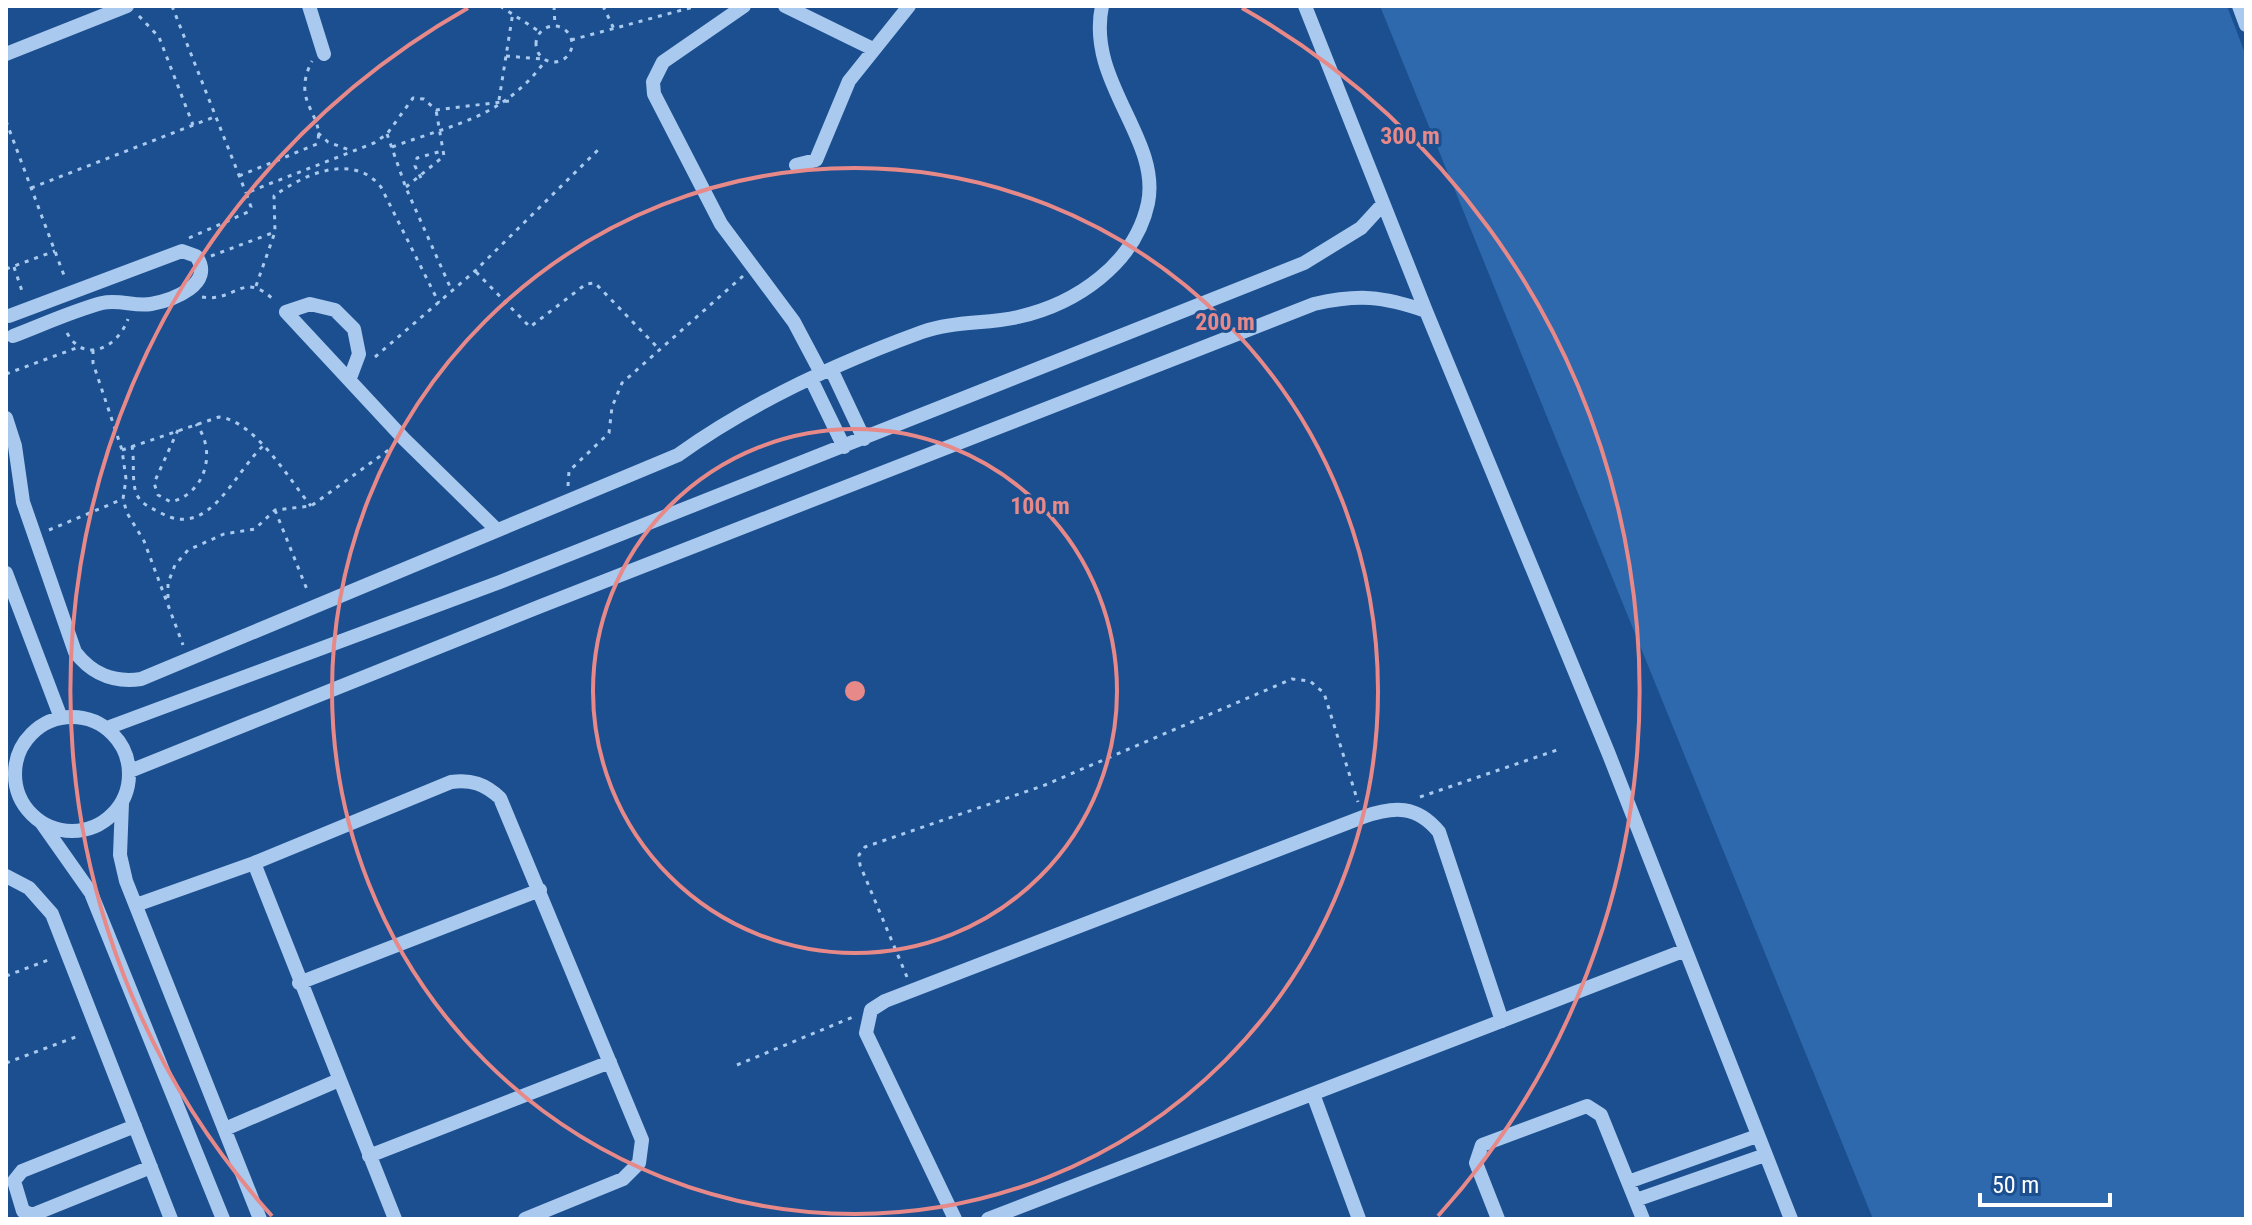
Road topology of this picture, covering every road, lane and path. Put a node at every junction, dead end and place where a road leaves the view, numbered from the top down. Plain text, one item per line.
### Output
1 (127, 6) edge
2 (172, 6) edge
3 (309, 6) edge
4 (500, 6) edge
5 (554, 6) edge
6 (603, 6) edge
7 (697, 6) edge
8 (744, 6) edge
9 (785, 6) edge
10 (909, 6) edge
11 (1102, 6) edge
12 (1305, 6) edge
13 (2239, 6) edge
14 (513, 12) junction
15 (2246, 25) edge
16 (555, 26) junction
17 (614, 29) junction
18 (540, 32) junction
19 (571, 40) junction
20 (323, 48) joint
21 (873, 49) junction
22 (6, 54) edge
23 (506, 56) junction
24 (546, 60) junction
25 (499, 100) junction
26 (509, 101) junction
27 (436, 110) junction
28 (216, 116) junction
29 (6, 121) edge
30 (193, 125) junction
31 (442, 129) junction
32 (318, 133) junction
33 (387, 134) junction
34 (392, 147) junction
35 (601, 147) dead end
36 (353, 151) junction
37 (442, 151) junction
38 (796, 165) dead end
39 (239, 176) junction
40 (421, 178) junction
41 (31, 188) junction
42 (406, 188) junction
43 (246, 193) junction
44 (1383, 204) junction
45 (275, 232) junction
46 (55, 251) junction
47 (172, 255) junction
48 (199, 260) junction
49 (14, 266) junction
50 (6, 269) edge
51 (751, 269) junction
52 (475, 271) junction
53 (121, 274) junction
54 (256, 286) junction
55 (191, 289) junction
56 (452, 291) junction
57 (71, 293) junction
58 (128, 301) junction
59 (439, 303) junction
60 (28, 309) junction
61 (1426, 311) junction
62 (286, 312) junction
63 (8, 315) edge
64 (62, 318) junction
65 (10, 340) edge
66 (79, 347) junction
67 (93, 350) junction
68 (660, 350) junction
69 (371, 360) dead end
70 (6, 374) edge
71 (821, 374) junction
72 (350, 378) junction
73 (6, 418) edge
74 (196, 424) junction
75 (178, 430) junction
76 (404, 439) junction
77 (864, 439) junction
78 (132, 446) junction
79 (263, 446) junction
80 (844, 447) junction
81 (122, 450) junction
82 (578, 497) junction
83 (123, 499) junction
84 (311, 506) junction
85 (275, 510) junction
86 (497, 530) junction
87 (35, 535) junction
88 (6, 573) edge
89 (168, 602) junction
90 (314, 606) junction
91 (188, 659) junction
92 (61, 718) junction
93 (107, 728) junction
94 (1557, 750) dead end
95 (130, 771) junction
96 (1418, 798) dead end
97 (13, 801) edge
98 (122, 803) junction
99 (1363, 817) junction
100 (41, 822) junction
101 (254, 863) junction
102 (6, 876) edge
103 (540, 890) junction
104 (136, 905) junction
105 (1683, 951) junction
106 (68, 953) junction
107 (6, 976) edge
108 (299, 983) junction
109 (913, 990) junction
110 (871, 1010) junction
111 (1502, 1021) junction
112 (98, 1029) junction
113 (610, 1062) junction
114 (6, 1063) edge
115 (737, 1065) dead end
116 (339, 1080) junction
117 (1313, 1094) junction
118 (135, 1126) junction
119 (225, 1129) junction
120 (1757, 1136) junction
121 (1765, 1155) junction
122 (369, 1156) junction
123 (151, 1167) junction
124 (1628, 1182) junction
125 (1636, 1200) junction
126 (171, 1219) edge
127 (223, 1219) edge
128 (260, 1219) edge
129 (395, 1219) edge
130 (525, 1219) edge
131 (955, 1219) edge
132 (988, 1219) edge
133 (1359, 1219) edge
134 (1498, 1219) edge
135 (1643, 1219) edge
136 (1791, 1219) edge

1 - 22 street
1 - 30 path
2 - 28 path
3 - 20 street
4 - 14 path
5 - 16 path
6 - 17 path
7 - 17 path
8 - 51 street
9 - 21 street
10 - 21 street
11 - 71 street
12 - 44 street
13 - 15 street
14 - 18 path
14 - 23 path
16 - 18 path
16 - 19 path
17 - 19 path
18 - 24 path
19 - 24 path
20 - 32 path
21 - 38 street
23 - 24 path
23 - 25 path
24 - 26 path
25 - 26 path
25 - 27 path
26 - 31 path
27 - 31 path
27 - 33 path
28 - 30 path
28 - 39 path
29 - 41 path
30 - 41 path
31 - 34 path
31 - 37 path
32 - 36 path
32 - 39 path
33 - 34 path
33 - 36 path
34 - 42 path
35 - 52 path
36 - 43 path
37 - 40 path
37 - 40 path
39 - 43 path
40 - 42 path
41 - 46 path
42 - 56 path
43 - 47 path
44 - 61 street
44 - 77 street
45 - 48 path
45 - 54 path
45 - 59 path
46 - 49 path
46 - 57 path
47 - 48 street
47 - 53 street
48 - 55 street
49 - 50 path
49 - 60 path
51 - 68 path
51 - 71 street
52 - 56 path
52 - 68 path
53 - 57 street
53 - 58 street
54 - 55 path
54 - 62 path
55 - 58 street
56 - 59 path
57 - 60 street
58 - 64 street
58 - 67 path
59 - 69 path
60 - 63 street
61 - 95 street
61 - 105 street
62 - 72 street
62 - 72 street
63 - 65 street
64 - 65 street
64 - 66 path
66 - 67 path
66 - 70 path
67 - 81 path
68 - 82 path
71 - 77 street
71 - 80 street
71 - 82 street
72 - 76 street
73 - 87 street
74 - 75 path
74 - 75 path
74 - 79 path
75 - 78 path
76 - 84 path
76 - 86 street
77 - 80 street
78 - 79 path
78 - 81 path
79 - 84 path
80 - 93 street
81 - 83 path
82 - 86 street
83 - 87 path
83 - 89 path
84 - 85 path
85 - 89 path
85 - 90 path
86 - 90 street
87 - 91 street
88 - 92 street
89 - 91 path
90 - 91 street
92 - 93 street
92 - 97 street
93 - 95 street
94 - 96 path
95 - 98 street
97 - 100 street
98 - 100 street
98 - 104 street
99 - 109 street
99 - 109 path
99 - 111 street
100 - 127 street
101 - 103 street
101 - 104 street
101 - 108 street
102 - 106 street
103 - 108 street
103 - 113 street
104 - 119 street
105 - 111 street
105 - 120 street
106 - 107 path
106 - 112 street
108 - 116 street
109 - 110 street
110 - 115 path
110 - 131 street
111 - 117 street
112 - 114 path
112 - 118 street
113 - 122 street
113 - 130 street
116 - 119 street
116 - 122 street
117 - 132 street
117 - 133 street
118 - 123 street
118 - 123 street
119 - 128 street
120 - 121 street
120 - 124 street
121 - 125 street
121 - 136 street
122 - 129 street
123 - 126 street
124 - 125 street
124 - 134 street
125 - 135 street

